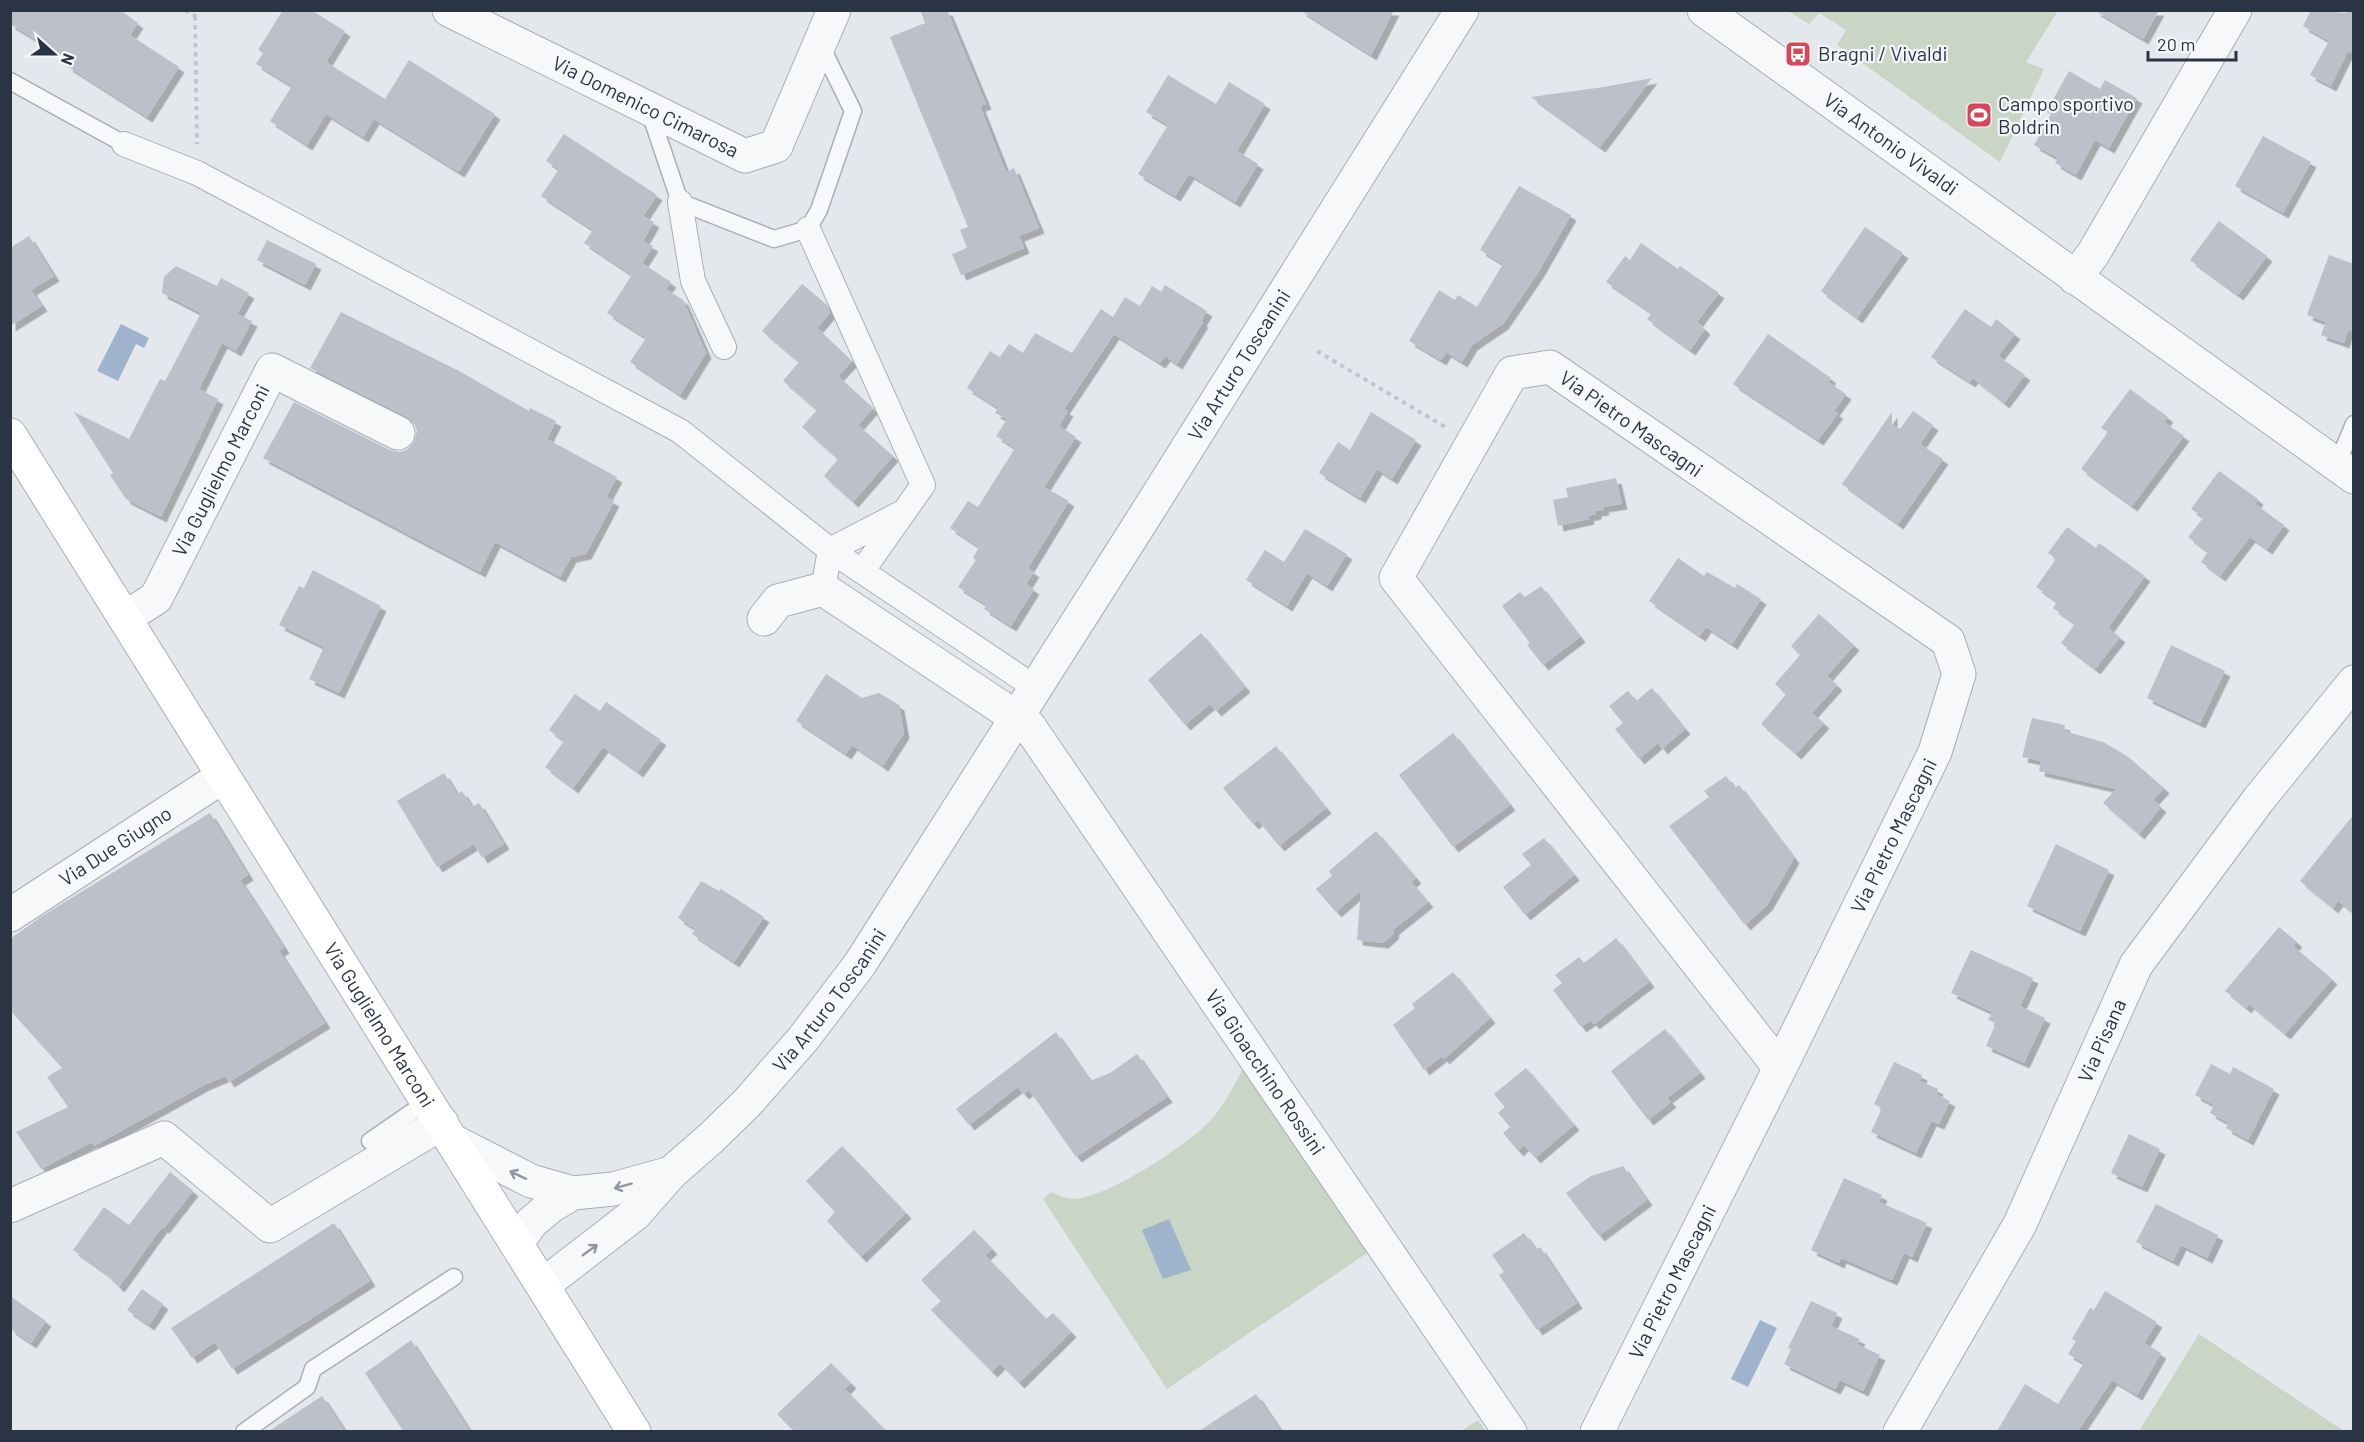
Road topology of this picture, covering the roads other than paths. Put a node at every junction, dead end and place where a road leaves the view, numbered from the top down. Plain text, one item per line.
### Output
1 (449, 10) edge
2 (834, 10) edge
3 (1462, 10) edge
4 (1704, 10) edge
5 (2235, 10) edge
6 (820, 43) junction
7 (10, 81) edge
8 (649, 110) junction
9 (124, 144) joint
10 (680, 202) junction
11 (808, 229) junction
12 (2075, 278) junction
13 (724, 347) dead end
14 (2354, 424) edge
15 (398, 433) dead end
16 (10, 435) edge
17 (2345, 470) edge
18 (906, 510) junction
19 (830, 550) junction
20 (863, 570) junction
21 (823, 589) junction
22 (125, 618) junction
23 (764, 619) dead end
24 (2354, 682) edge
25 (1036, 688) junction
26 (1016, 719) junction
27 (222, 777) junction
28 (10, 915) edge
29 (1780, 1068) junction
30 (441, 1122) junction
31 (370, 1141) dead end
32 (671, 1173) junction
33 (573, 1193) junction
34 (10, 1206) edge
35 (517, 1243) junction
36 (454, 1277) dead end
37 (543, 1285) junction
38 (244, 1431) edge
39 (634, 1431) edge
40 (1510, 1431) edge
41 (1597, 1431) edge
42 (1900, 1431) edge

1 - 8 street, Via Domenico Cimarosa
2 - 6 street, Via Domenico Cimarosa
3 - 25 street, Via Arturo Toscanini
4 - 12 street, Via Antonio Vivaldi
5 - 12 street
6 - 8 street, Via Domenico Cimarosa
6 - 11 lane
7 - 9 lane
8 - 10 lane
9 - 19 street
10 - 11 lane
10 - 13 street
11 - 18 street
12 - 17 street, Via Antonio Vivaldi
14 - 17 lane
15 - 22 street, Via Guglielmo Marconi
16 - 22 main road, Via Guglielmo Marconi
18 - 19 street
18 - 20 street
19 - 20 street
19 - 21 street
20 - 25 street
21 - 23 street
21 - 26 street
22 - 27 main road, Via Guglielmo Marconi
24 - 42 street, Via Pisana
25 - 26 street, Via Arturo Toscanini
26 - 32 street, Via Arturo Toscanini
26 - 40 street, Via Gioacchino Rossini
27 - 28 street, Via Due Giugno
27 - 30 main road, Via Guglielmo Marconi
29 - 29 street, Via Pietro Mascagni
29 - 41 street, Via Pietro Mascagni
30 - 31 lane
33 -> 30 street, Via Arturo Toscanini
30 - 34 street
30 - 35 main road, Via Guglielmo Marconi
32 -> 33 street, Via Arturo Toscanini
37 -> 32 street
33 - 35 street, Via Arturo Toscanini
35 - 37 main road, Via Guglielmo Marconi
36 - 38 lane
37 - 39 main road, Via Guglielmo Marconi

